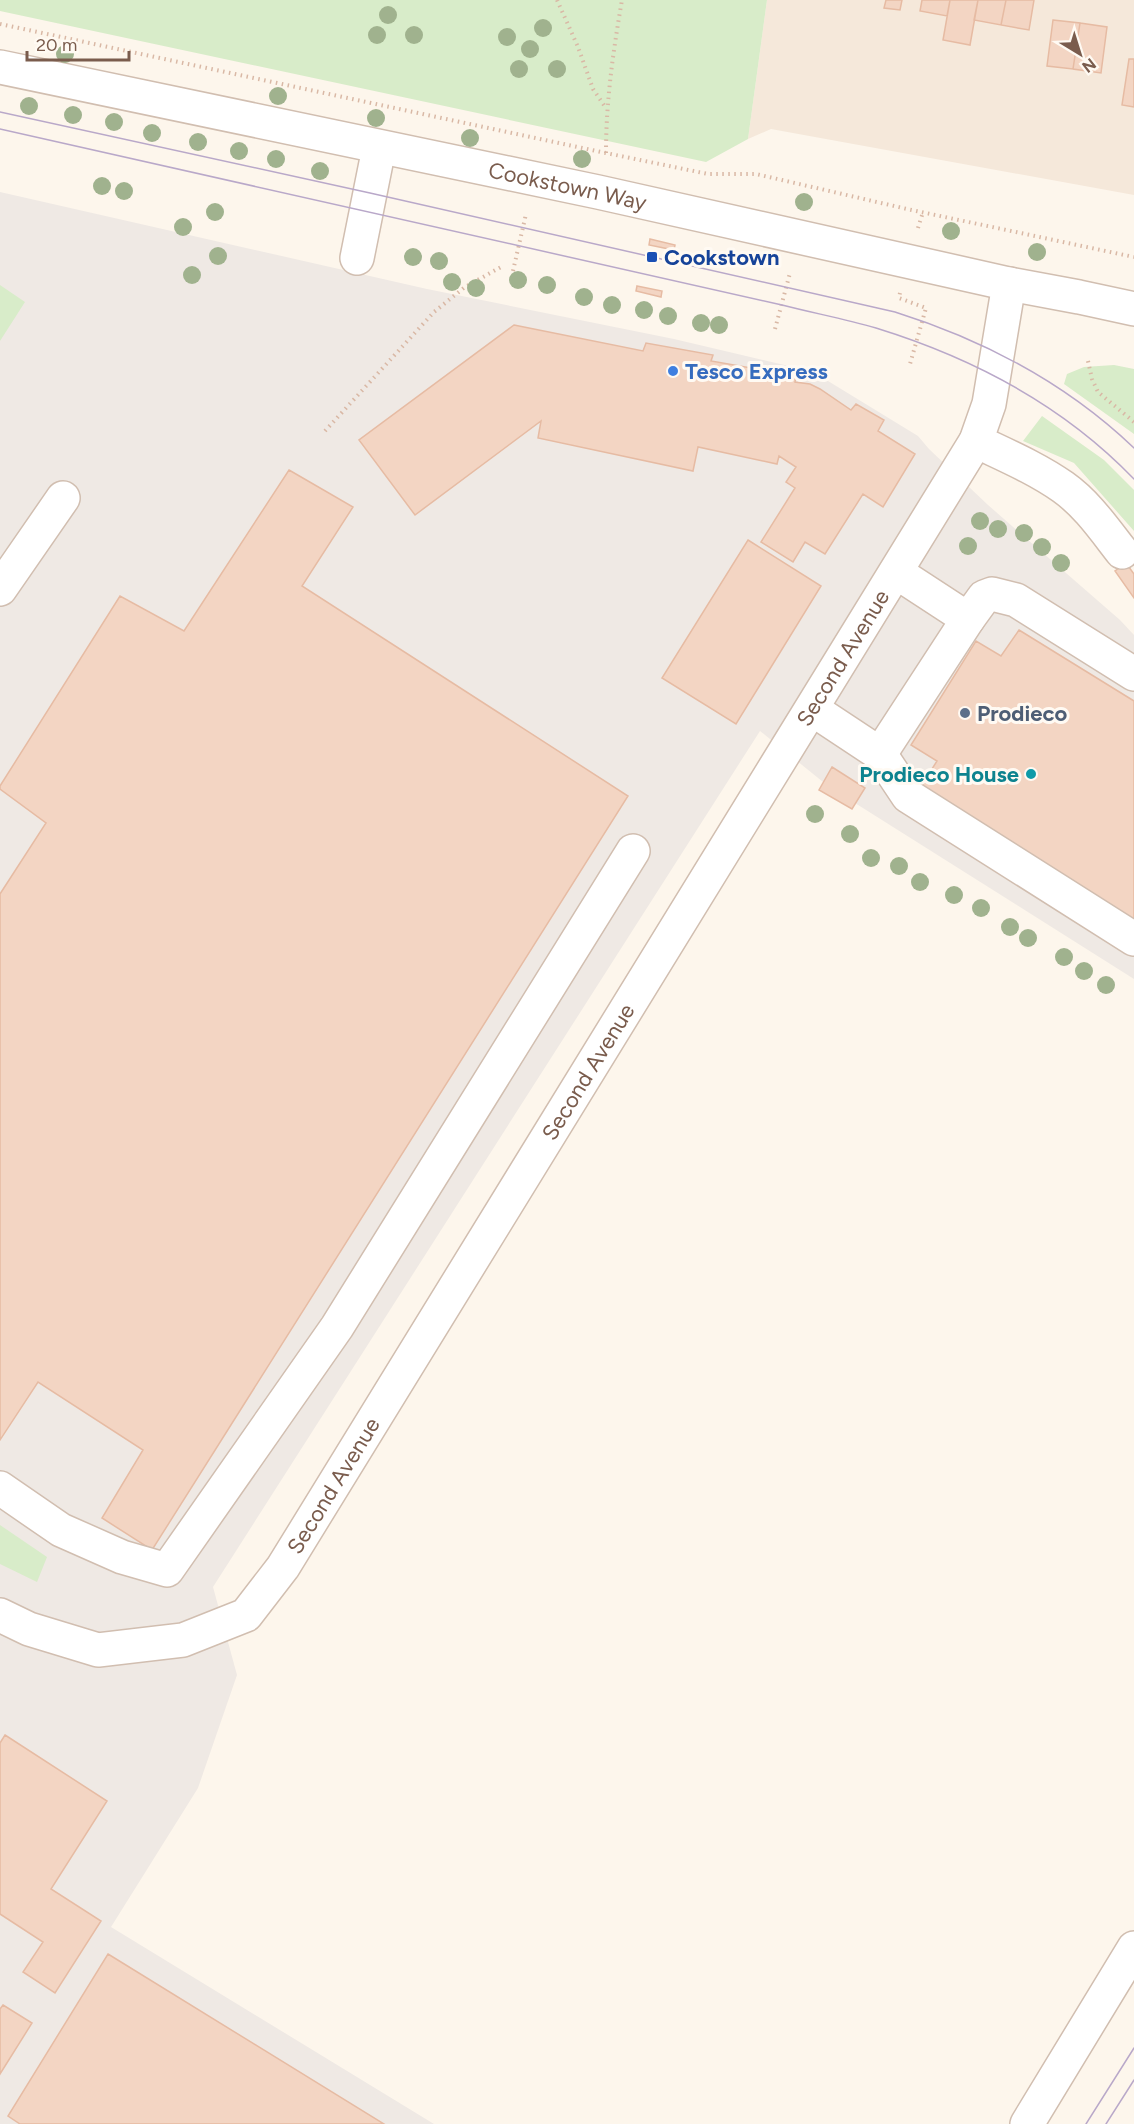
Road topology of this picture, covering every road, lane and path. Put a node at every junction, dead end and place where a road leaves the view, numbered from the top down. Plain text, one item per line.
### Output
1 (557, 0) edge
2 (622, 0) edge
3 (0, 24) edge
4 (0, 67) edge
5 (606, 108) junction
6 (379, 148) junction
7 (606, 153) junction
8 (526, 214) dead end
9 (1134, 257) edge
10 (357, 258) dead end
11 (501, 267) dead end
12 (513, 271) dead end
13 (790, 273) dead end
14 (1009, 285) junction
15 (1134, 309) edge
16 (776, 329) dead end
17 (1088, 361) dead end
18 (1134, 422) edge
19 (325, 431) dead end
20 (976, 441) junction
21 (63, 498) dead end
22 (1122, 552) dead end
23 (896, 572) junction
24 (0, 589) edge
25 (968, 619) junction
26 (1134, 674) edge
27 (812, 709) junction
28 (880, 754) junction
29 (633, 851) dead end
30 (1134, 939) edge
31 (0, 1488) edge
32 (0, 1615) edge
33 (1134, 1948) edge
34 (1027, 2124) edge

1 - 5 path
2 - 5 path
3 - 7 path
4 - 6 street, Cookstown Way
5 - 7 path
6 - 10 street
6 - 14 street, Cookstown Way
7 - 9 path
8 - 12 path
11 - 19 path
13 - 16 path
14 - 15 street, Cookstown Way
14 - 20 street, Second Avenue
17 - 18 path
20 - 22 street
20 - 23 street, Second Avenue
21 - 24 street
23 - 25 street
23 - 27 street, Second Avenue
25 - 26 street
25 - 28 street
27 - 28 street
27 - 32 street, Second Avenue
28 - 30 street
29 - 31 street
33 - 34 street

